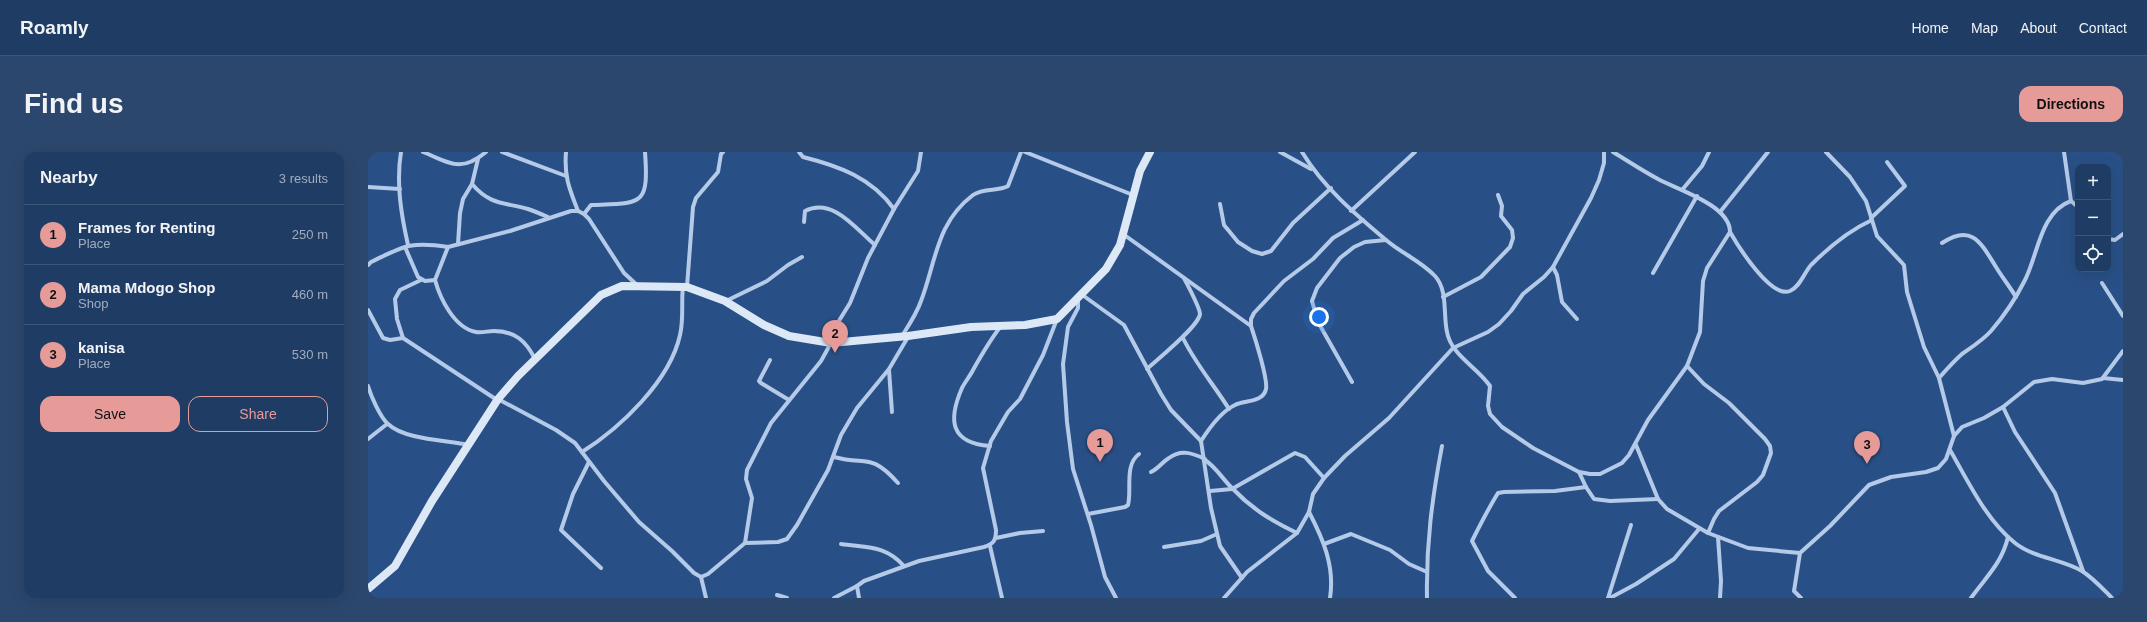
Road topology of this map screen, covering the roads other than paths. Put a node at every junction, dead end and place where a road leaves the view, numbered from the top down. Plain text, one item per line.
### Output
1 (401, 152) edge
2 (423, 152) edge
3 (486, 152) edge
4 (502, 152) edge
5 (566, 152) edge
6 (645, 152) edge
7 (723, 152) edge
8 (799, 152) edge
9 (921, 152) edge
10 (1021, 152) edge
11 (1025, 152) edge
12 (1150, 152) edge
13 (1280, 152) edge
14 (1302, 152) edge
15 (1415, 152) edge
16 (1604, 152) edge
17 (1612, 152) edge
18 (1709, 152) edge
19 (1768, 152) edge
20 (1826, 152) edge
21 (2064, 152) edge
22 (478, 158) junction
23 (1887, 162) dead end
24 (1312, 169) junction
25 (566, 176) junction
26 (472, 184) junction
27 (368, 187) edge
28 (1331, 188) junction
29 (400, 189) junction
30 (1682, 190) junction
31 (1133, 195) junction
32 (1498, 195) dead end
33 (1697, 196) junction
34 (2071, 201) junction
35 (1220, 204) dead end
36 (2075, 204) edge
37 (894, 209) junction
38 (578, 210) junction
39 (1352, 211) junction
40 (1720, 212) junction
41 (584, 214) junction
42 (548, 217) junction
43 (1872, 219) junction
44 (1363, 220) junction
45 (804, 222) dead end
46 (1730, 232) junction
47 (1123, 234) junction
48 (2122, 235) edge
49 (2111, 239) edge
50 (1386, 240) junction
51 (1942, 243) dead end
52 (458, 244) junction
53 (875, 245) junction
54 (406, 246) junction
55 (448, 247) junction
56 (802, 257) dead end
57 (369, 262) edge
58 (1553, 267) junction
59 (1653, 273) dead end
60 (1184, 277) junction
61 (421, 280) junction
62 (435, 280) junction
63 (2102, 283) dead end
64 (637, 285) junction
65 (685, 287) junction
66 (1079, 296) junction
67 (1443, 297) junction
68 (2016, 297) junction
69 (725, 302) junction
70 (368, 310) edge
71 (2123, 316) edge
72 (1577, 318) dead end
73 (1057, 319) junction
74 (1002, 326) junction
75 (1251, 326) junction
76 (905, 337) junction
77 (403, 338) junction
78 (1182, 338) junction
79 (831, 343) junction
80 (1453, 348) junction
81 (2123, 351) edge
82 (536, 359) junction
83 (770, 360) dead end
84 (1687, 366) junction
85 (889, 369) junction
86 (1147, 369) junction
87 (1939, 378) junction
88 (2103, 378) junction
89 (2123, 380) edge
90 (1352, 382) dead end
91 (368, 386) edge
92 (370, 397) edge
93 (498, 400) junction
94 (789, 400) junction
95 (2003, 407) junction
96 (1229, 409) junction
97 (892, 412) dead end
98 (387, 424) junction
99 (1954, 436) junction
100 (368, 440) edge
101 (1201, 441) junction
102 (469, 445) junction
103 (1636, 445) junction
104 (990, 446) junction
105 (1442, 446) dead end
106 (1950, 450) junction
107 (582, 452) junction
108 (1139, 454) dead end
109 (834, 457) junction
110 (1205, 460) junction
111 (590, 462) junction
112 (1151, 472) dead end
113 (1579, 472) junction
114 (1324, 478) junction
115 (898, 483) dead end
116 (1586, 487) junction
117 (1232, 489) junction
118 (1210, 491) junction
119 (1658, 499) junction
120 (1309, 512) junction
121 (1088, 514) junction
122 (1631, 525) dead end
123 (1699, 529) junction
124 (1043, 531) dead end
125 (1296, 533) junction
126 (1708, 533) junction
127 (1217, 534) junction
128 (2008, 536) junction
129 (1718, 537) junction
130 (996, 538) junction
131 (745, 544) junction
132 (841, 544) dead end
133 (1324, 544) junction
134 (990, 546) junction
135 (1164, 547) dead end
136 (1800, 554) junction
137 (904, 566) junction
138 (601, 568) dead end
139 (2083, 571) junction
140 (1427, 572) junction
141 (701, 577) junction
142 (1242, 578) junction
143 (857, 586) junction
144 (368, 589) edge
145 (777, 595) dead end
146 (1799, 597) edge
147 (706, 598) edge
148 (787, 598) edge
149 (834, 598) edge
150 (859, 598) edge
151 (1002, 598) edge
152 (1116, 598) edge
153 (1224, 598) edge
154 (1330, 598) edge
155 (1427, 598) edge
156 (1516, 598) edge
157 (1609, 598) edge
158 (1720, 598) edge
159 (1971, 598) edge
160 (2112, 598) edge

1 - 29 street
2 - 22 street
3 - 22 street
4 - 25 street
5 - 25 street
6 - 41 street
7 - 65 street
8 - 37 street
9 - 37 street
10 - 76 street
11 - 31 street
12 - 31 street
13 - 24 street
14 - 24 street
15 - 39 street
16 - 58 street
17 - 30 street
18 - 30 street
19 - 40 street
20 - 43 street
21 - 34 street
22 - 26 street
23 - 43 street
24 - 28 street
25 - 38 street
26 - 42 street
26 - 52 street
27 - 29 street
28 - 35 street
28 - 39 street
29 - 54 street
30 - 33 street
31 - 47 street
32 - 67 street
33 - 40 street
33 - 59 street
34 - 36 street
34 - 68 street
37 - 53 street
38 - 41 street
38 - 42 street
39 - 44 street
40 - 46 street
41 - 64 street
42 - 52 street
43 - 46 street
43 - 87 street
44 - 50 street
44 - 75 street
45 - 53 street
46 - 84 street
47 - 60 street
47 - 66 street
48 - 49 street
50 - 67 street
50 - 90 street
51 - 68 street
52 - 55 street
53 - 79 street
54 - 55 street
54 - 57 street
54 - 61 street
55 - 62 street
56 - 69 street
58 - 72 street
58 - 80 street
60 - 75 street
60 - 78 street
61 - 62 street
61 - 77 street
62 - 82 street
63 - 71 street
64 - 65 street
64 - 82 street
65 - 69 street
65 - 107 street
66 - 73 street
66 - 86 street
66 - 121 street
67 - 80 street
68 - 87 street
69 - 79 street
70 - 77 street
73 - 74 street
73 - 104 street
74 - 76 street
74 - 104 street
75 - 96 street
76 - 79 street
76 - 85 street
77 - 93 street
78 - 86 street
78 - 96 street
79 - 94 street
80 - 113 street
80 - 114 street
81 - 88 street
82 - 93 street
83 - 94 street
84 - 103 street
84 - 126 street
85 - 97 street
85 - 109 street
86 - 101 street
87 - 99 street
88 - 89 street
88 - 95 street
91 - 92 street
92 - 98 street
93 - 102 street
93 - 107 street
94 - 131 street
95 - 99 street
95 - 139 street
96 - 101 street
98 - 100 street
98 - 102 street
99 - 106 street
101 - 110 street
102 - 144 street
103 - 113 street
103 - 119 street
104 - 130 street
105 - 140 street
106 - 128 street
106 - 136 street
107 - 111 street
108 - 121 street
109 - 115 street
109 - 131 street
110 - 112 street
110 - 117 street
110 - 118 street
111 - 138 street
111 - 141 street
113 - 116 street
114 - 117 street
114 - 120 street
116 - 119 street
116 - 156 street
117 - 118 street
117 - 125 street
118 - 127 street
119 - 123 street
120 - 125 street
120 - 133 street
121 - 152 street
122 - 157 street
123 - 126 street
123 - 157 street
124 - 130 street
125 - 142 street
126 - 129 street
127 - 135 street
127 - 142 street
128 - 139 street
128 - 159 street
129 - 136 street
129 - 158 street
130 - 134 street
131 - 141 street
132 - 137 street
133 - 140 street
133 - 154 street
134 - 137 street
134 - 151 street
136 - 146 street
137 - 143 street
139 - 160 street
140 - 155 street
141 - 147 street
142 - 153 street
143 - 149 street
143 - 150 street
145 - 148 street

